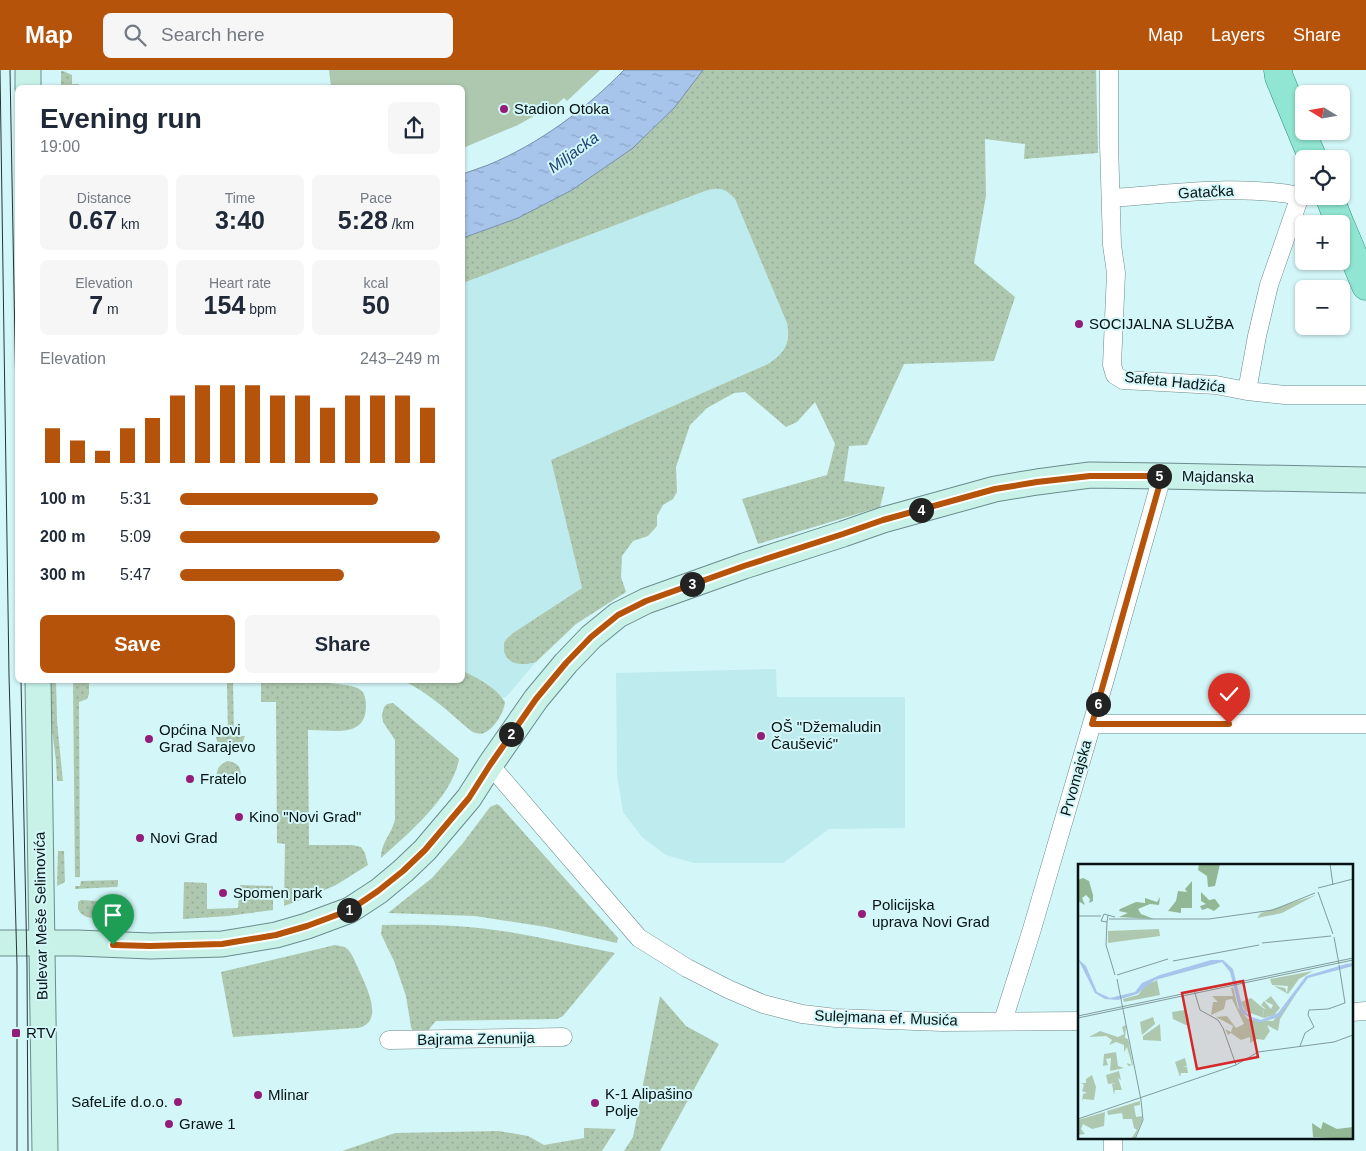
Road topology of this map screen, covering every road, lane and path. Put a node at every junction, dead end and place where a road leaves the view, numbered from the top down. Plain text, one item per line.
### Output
1 (28, 70) edge
2 (1109, 70) edge
3 (1278, 70) edge
4 (28, 85) edge
5 (1309, 150) edge
6 (1295, 194) edge
7 (1111, 198) junction
8 (1298, 205) edge
9 (1350, 246) edge
10 (1366, 284) edge
11 (1247, 391) junction
12 (1366, 395) edge
13 (1162, 476) junction
14 (1366, 480) edge
15 (38, 683) edge
16 (1092, 724) junction
17 (1366, 724) edge
18 (490, 765) junction
19 (0, 943) edge
20 (42, 943) junction
21 (1003, 1020) junction
22 (1078, 1021) edge
23 (563, 1037) dead end
24 (389, 1040) dead end
25 (1113, 1138) edge
26 (45, 1151) edge
27 (1113, 1151) edge

1 - 4 street
2 - 7 street
3 - 5 main road
6 - 7 street, Gatačka
7 - 11 street, Safeta Hadžića
8 - 11 street, Safeta Hadžića
9 - 10 main road
11 - 12 street, Safeta Hadžića
13 - 14 street, Majdanska
13 - 16 street, Prvomajska
13 - 18 street, Majdanska
15 - 20 street, Bulevar Meše Selimovića
16 - 17 street
16 - 21 street, Prvomajska
18 - 20 street, Majdanska
18 - 21 street, Sulejmana ef. Musića
19 - 20 street, Majdanska
20 - 26 street, Bulevar Meše Selimovića
21 - 22 street, Sulejmana ef. Musića
23 - 24 street, Bajrama Zenunija
25 - 27 street

